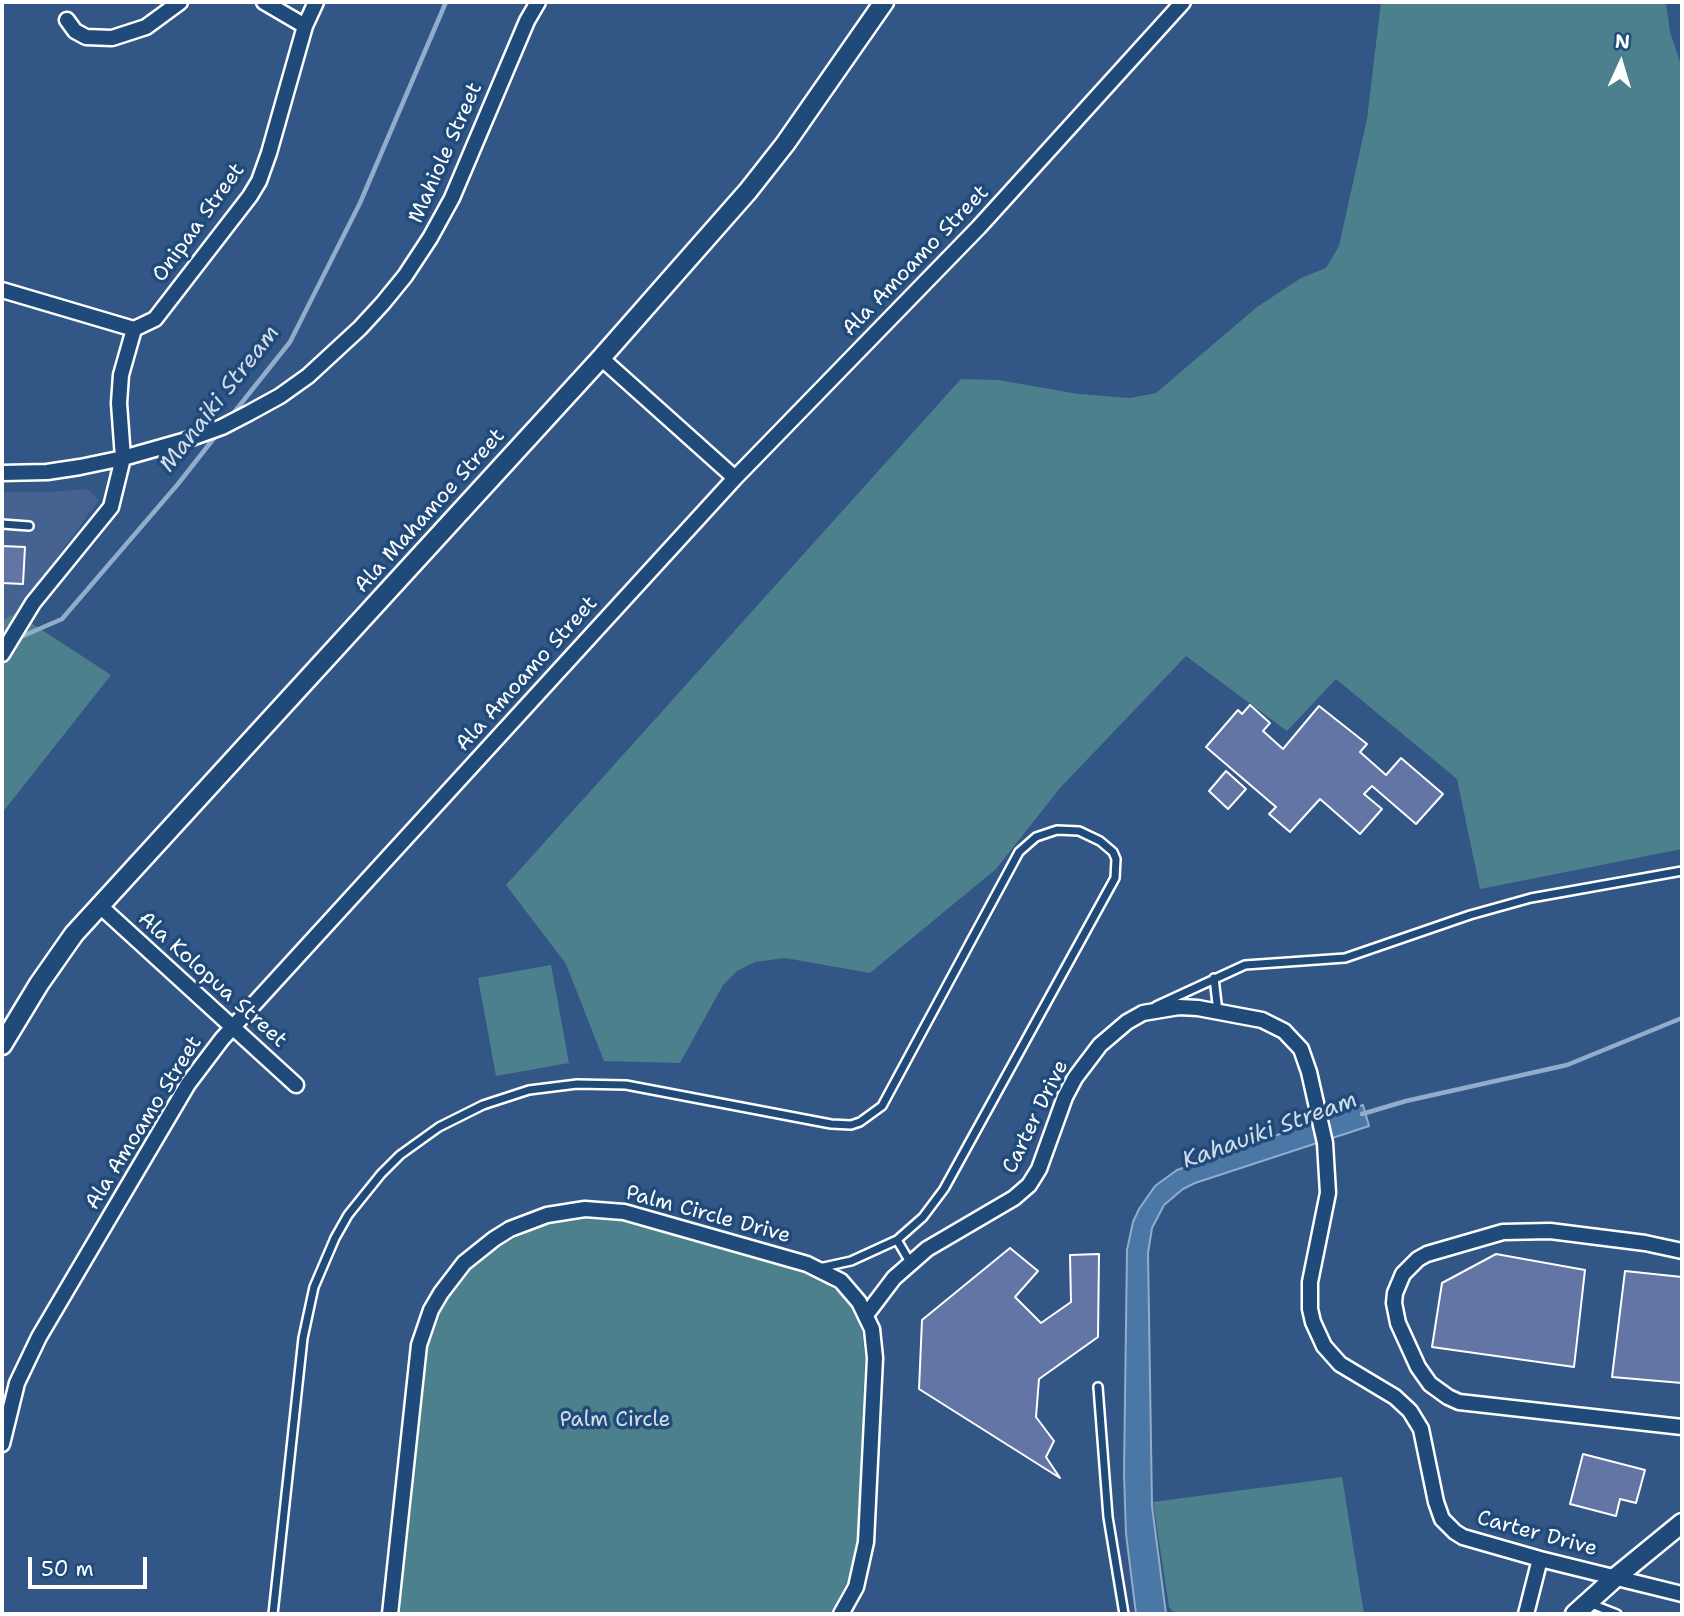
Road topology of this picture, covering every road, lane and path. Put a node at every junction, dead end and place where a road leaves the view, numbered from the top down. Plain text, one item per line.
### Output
1 (180, 2) edge
2 (264, 2) edge
3 (316, 2) edge
4 (538, 2) edge
5 (884, 2) edge
6 (1183, 2) edge
7 (67, 20) dead end
8 (305, 26) junction
9 (2, 290) edge
10 (134, 329) junction
11 (601, 358) junction
12 (123, 458) junction
13 (2, 473) edge
14 (735, 478) junction
15 (2, 524) edge
16 (29, 526) dead end
17 (4, 650) edge
18 (1682, 871) edge
19 (100, 906) junction
20 (1214, 978) junction
21 (1218, 1012) junction
22 (1143, 1013) junction
23 (233, 1028) junction
24 (2, 1045) edge
25 (296, 1085) dead end
26 (897, 1240) junction
27 (1682, 1251) edge
28 (910, 1262) junction
29 (819, 1268) junction
30 (866, 1315) junction
31 (1098, 1387) dead end
32 (1682, 1427) edge
33 (2, 1444) edge
34 (1682, 1523) edge
35 (1540, 1559) junction
36 (1616, 1577) junction
37 (1682, 1594) edge
38 (1582, 1608) edge
39 (273, 1614) edge
40 (390, 1614) edge
41 (841, 1614) edge
42 (1124, 1614) edge
43 (1526, 1614) edge
44 (1616, 1614) edge

1 - 7 street
2 - 8 street
3 - 8 street, Onipaa Street
4 - 12 street, Mahiole Street
5 - 11 street, Ala Mahamoe Street
6 - 14 street, Ala Amoamo Street
8 - 10 street, Onipaa Street
9 - 10 street
10 - 12 street
11 - 14 street
11 - 19 street, Ala Mahamoe Street
12 - 13 street, Mahiole Street
12 - 17 street
14 - 23 street, Ala Amoamo Street
15 - 16 lane
18 - 20 lane
19 - 23 street, Ala Kolopua Street
19 - 24 street, Ala Mahamoe Street
20 - 21 lane
20 - 22 lane
21 - 22 street, Carter Drive
21 - 35 street, Carter Drive
22 - 28 street, Carter Drive
23 - 25 street, Ala Kolopua Street
23 - 33 street, Ala Amoamo Street
26 - 28 lane
26 - 29 lane
26 - 39 lane
27 - 32 street
28 - 30 street, Carter Drive
29 - 30 street, Palm Circle Drive
29 - 40 street, Palm Circle Drive
30 - 41 street, Palm Circle Drive
31 - 42 lane
34 - 36 street
35 - 36 street, Carter Drive
35 - 43 street
36 - 37 street, Carter Drive
36 - 38 street
38 - 44 lane

